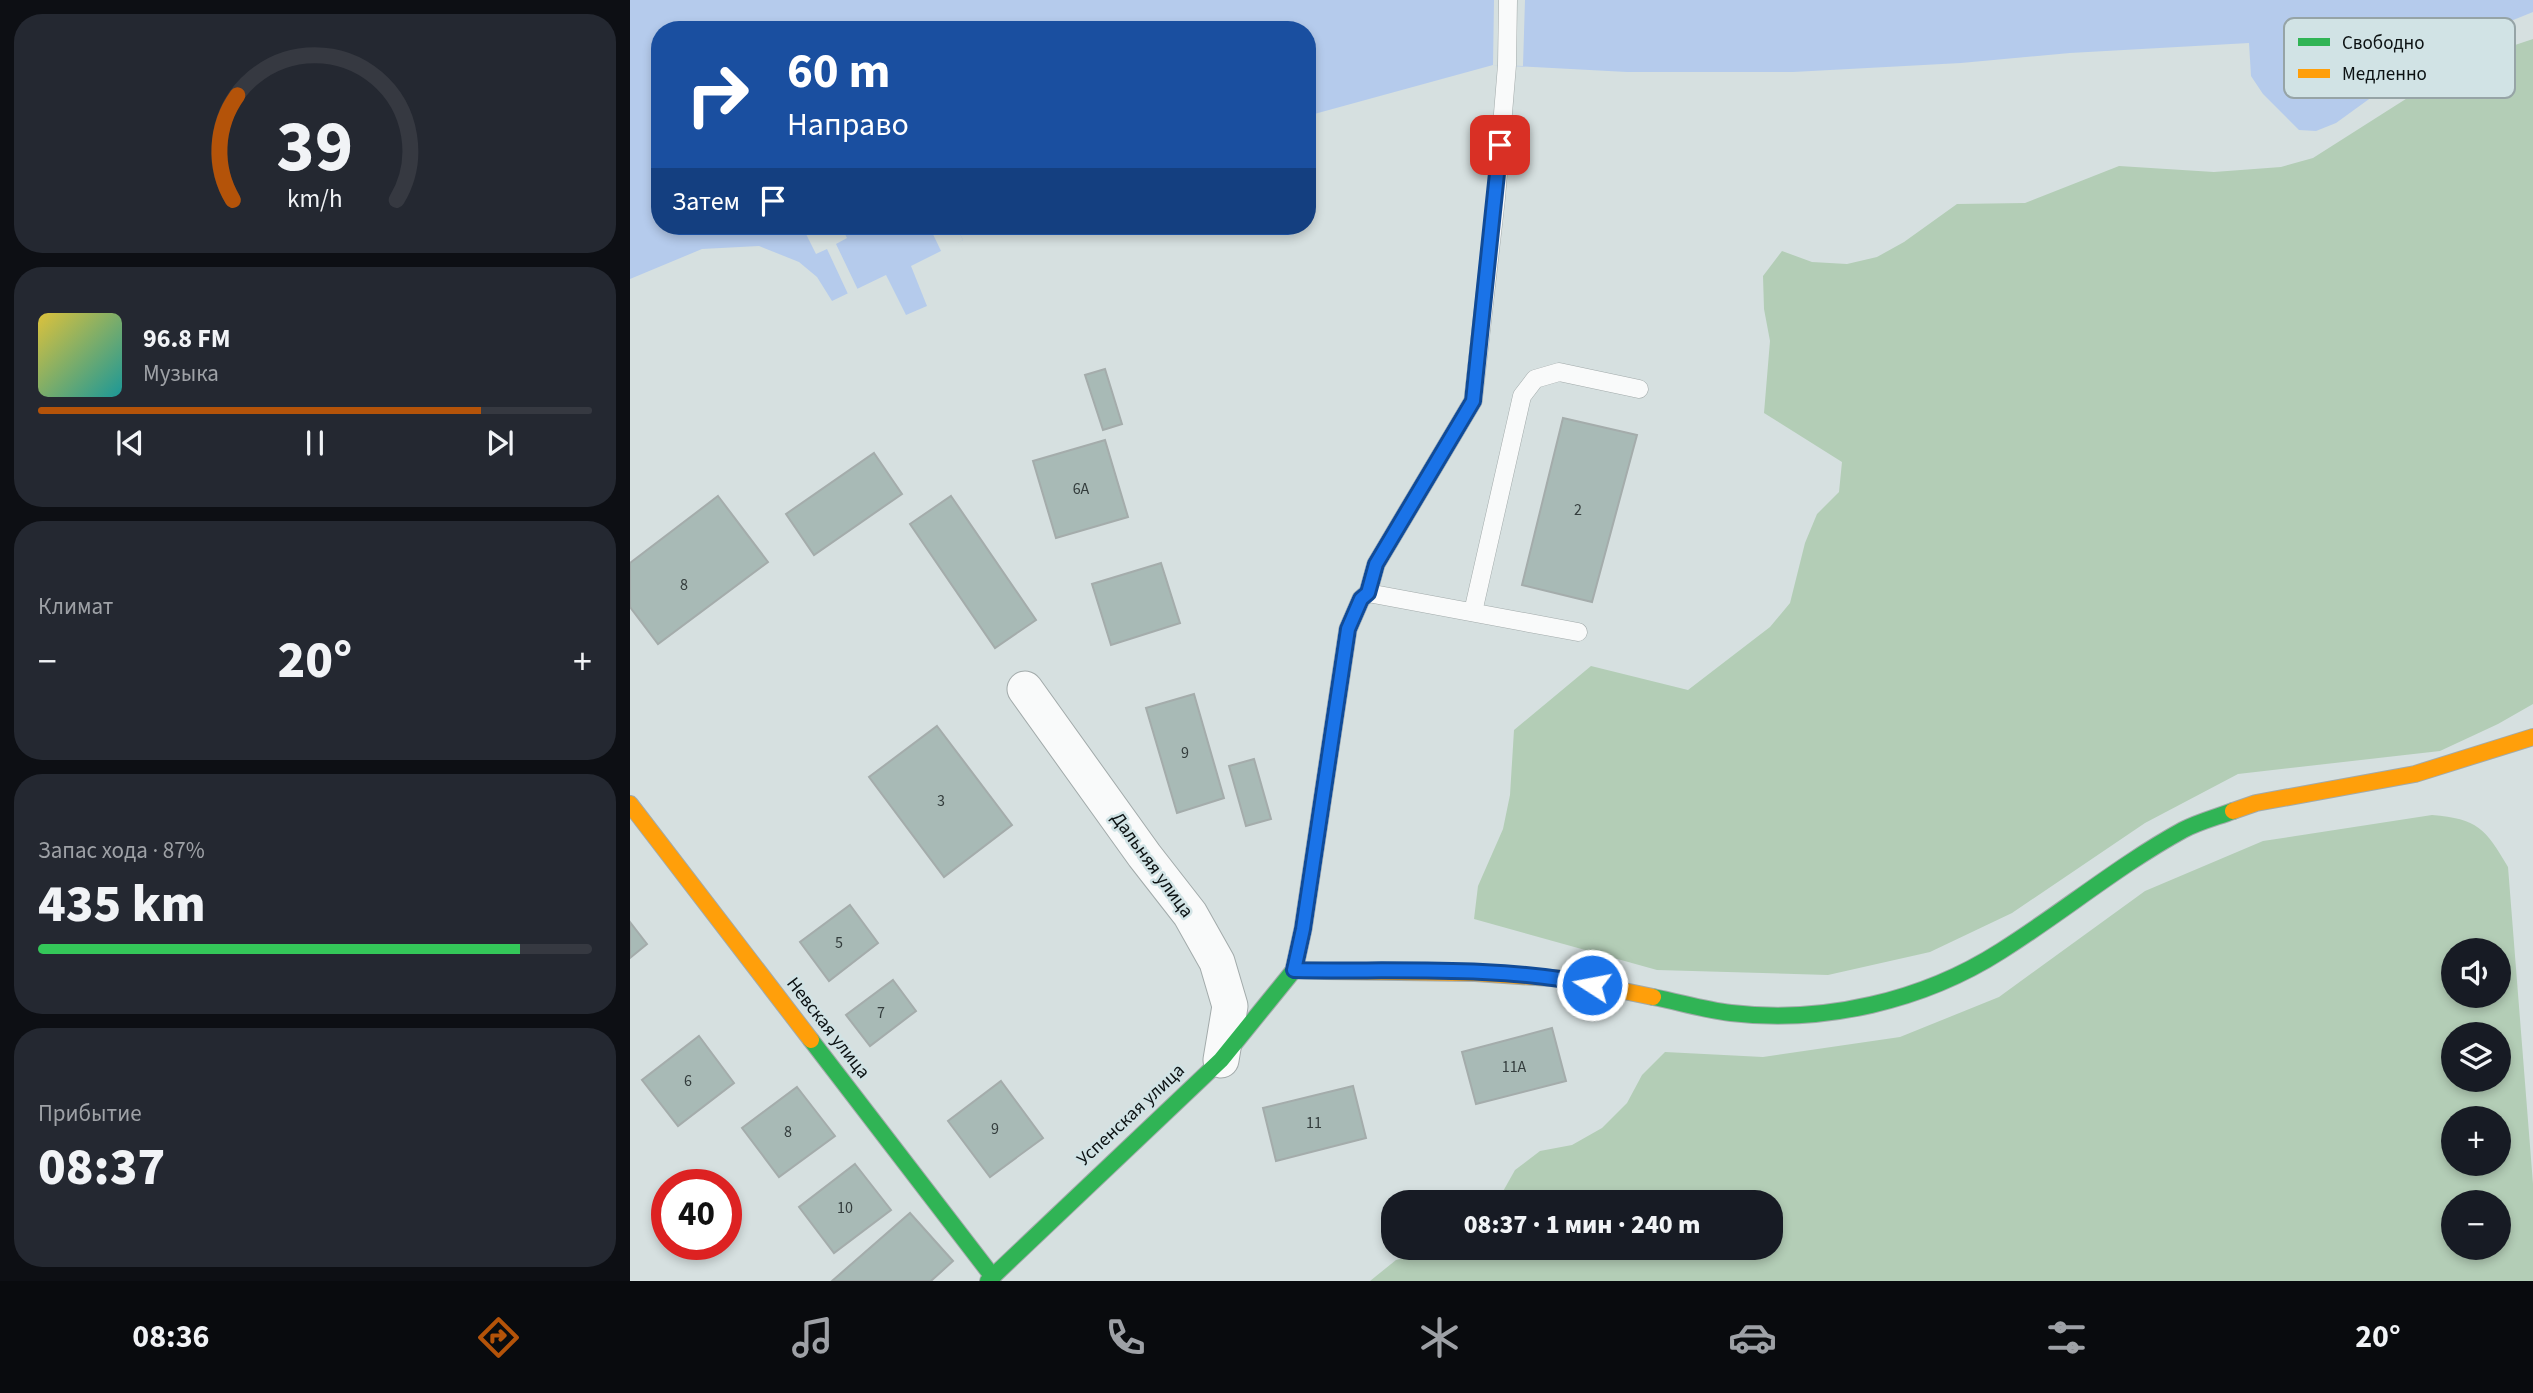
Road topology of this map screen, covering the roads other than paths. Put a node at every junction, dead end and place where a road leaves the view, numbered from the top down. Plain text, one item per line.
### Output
1 (1508, 0) edge
2 (1639, 388) dead end
3 (1368, 593) junction
4 (1473, 612) junction
5 (1578, 632) dead end
6 (1025, 689) dead end
7 (2533, 737) edge
8 (630, 804) edge
9 (1294, 970) junction
10 (1221, 1060) junction
11 (990, 1279) edge

1 - 3 lane
2 - 4 lane
3 - 4 lane
3 - 9 lane
4 - 5 lane
6 - 10 street, Дальняя улица
7 - 9 street
8 - 11 street, Невская улица
9 - 10 street, Успенская улица
10 - 11 street, Успенская улица

